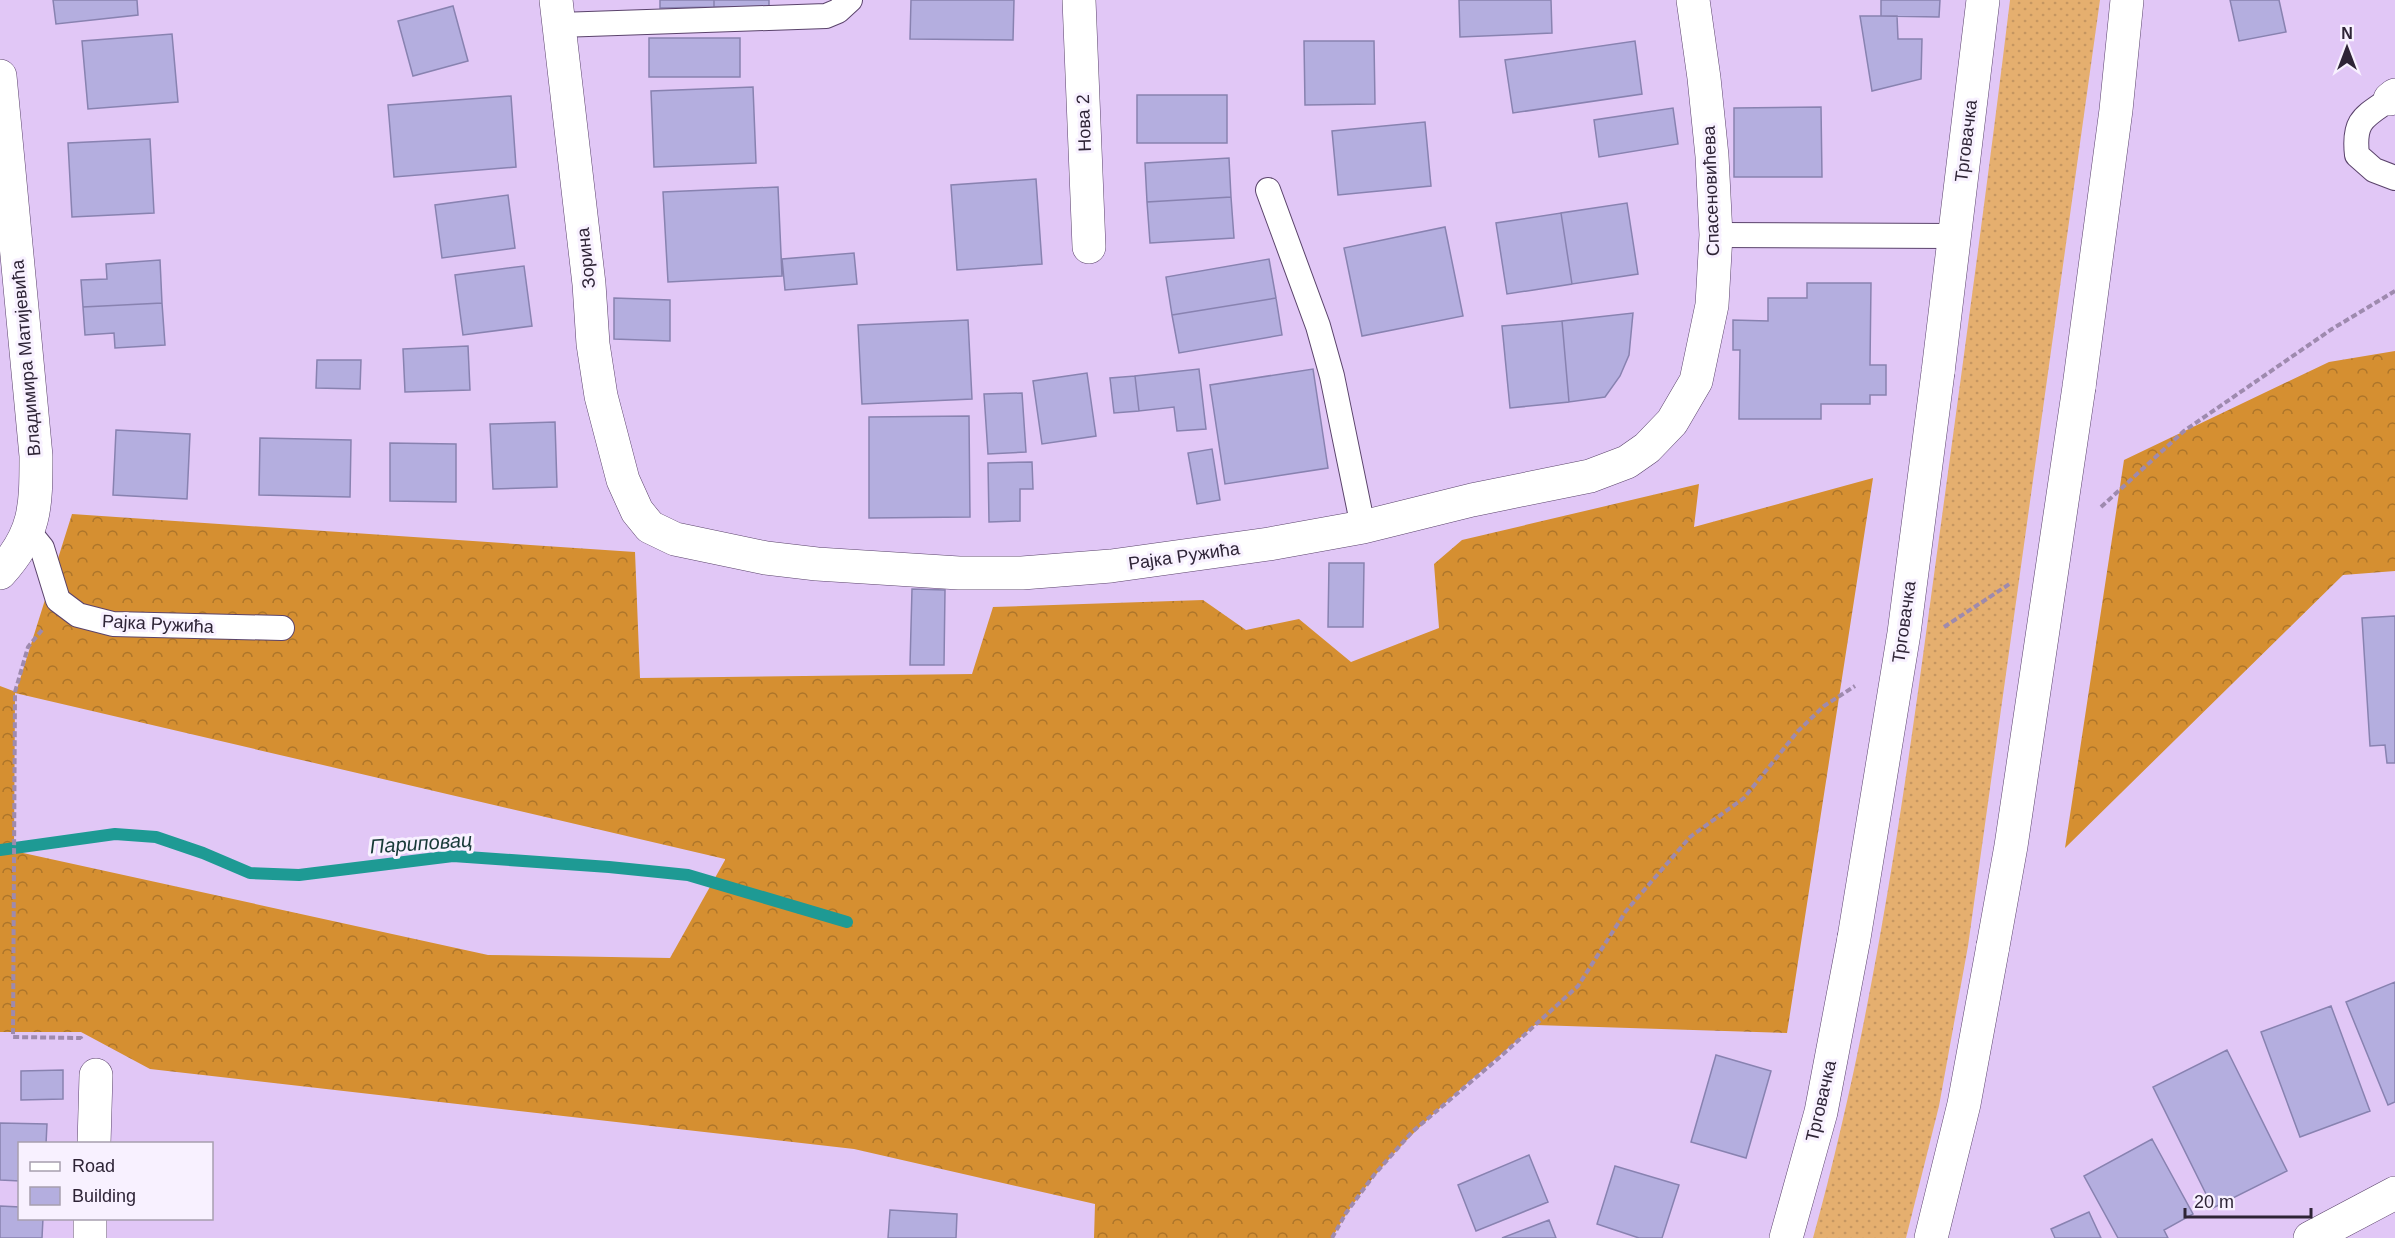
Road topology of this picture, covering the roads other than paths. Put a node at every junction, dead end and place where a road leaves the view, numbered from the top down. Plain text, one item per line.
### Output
1 (850, 0) edge
2 (1080, 0) edge
3 (1693, 0) edge
4 (1983, 0) edge
5 (2127, 0) edge
6 (558, 12) edge
7 (0, 76) edge
8 (2392, 97) edge
9 (2, 139) edge
10 (2395, 178) edge
11 (1268, 190) dead end
12 (1716, 235) junction
13 (1954, 236) junction
14 (1089, 247) dead end
15 (1696, 381) joint
16 (637, 511) joint
17 (1363, 527) junction
18 (29, 532) junction
19 (0, 573) edge
20 (282, 628) dead end
21 (96, 1075) dead end
22 (94, 1142) edge
23 (2395, 1193) edge
24 (90, 1220) edge
25 (90, 1238) edge
26 (1786, 1238) edge
27 (1930, 1238) edge
28 (2310, 1238) edge

1 - 6 lane
2 - 14 street, Нова 2
3 - 12 street, Спасеновићева
4 - 13 street, Трговачка
5 - 27 street, bridge
6 - 16 street, Зорина
7 - 9 street, Владимира Матијевића
8 - 10 lane
9 - 18 street, Владимира Матијевића
11 - 17 lane
12 - 13 lane
12 - 15 street, Спасеновићева
13 - 26 street, Трговачка, bridge
15 - 17 street, Рајка Ружића
16 - 17 street, Рајка Ружића
18 - 19 street
18 - 20 lane, Рајка Ружића
21 - 22 street
23 - 28 street
24 - 25 street

